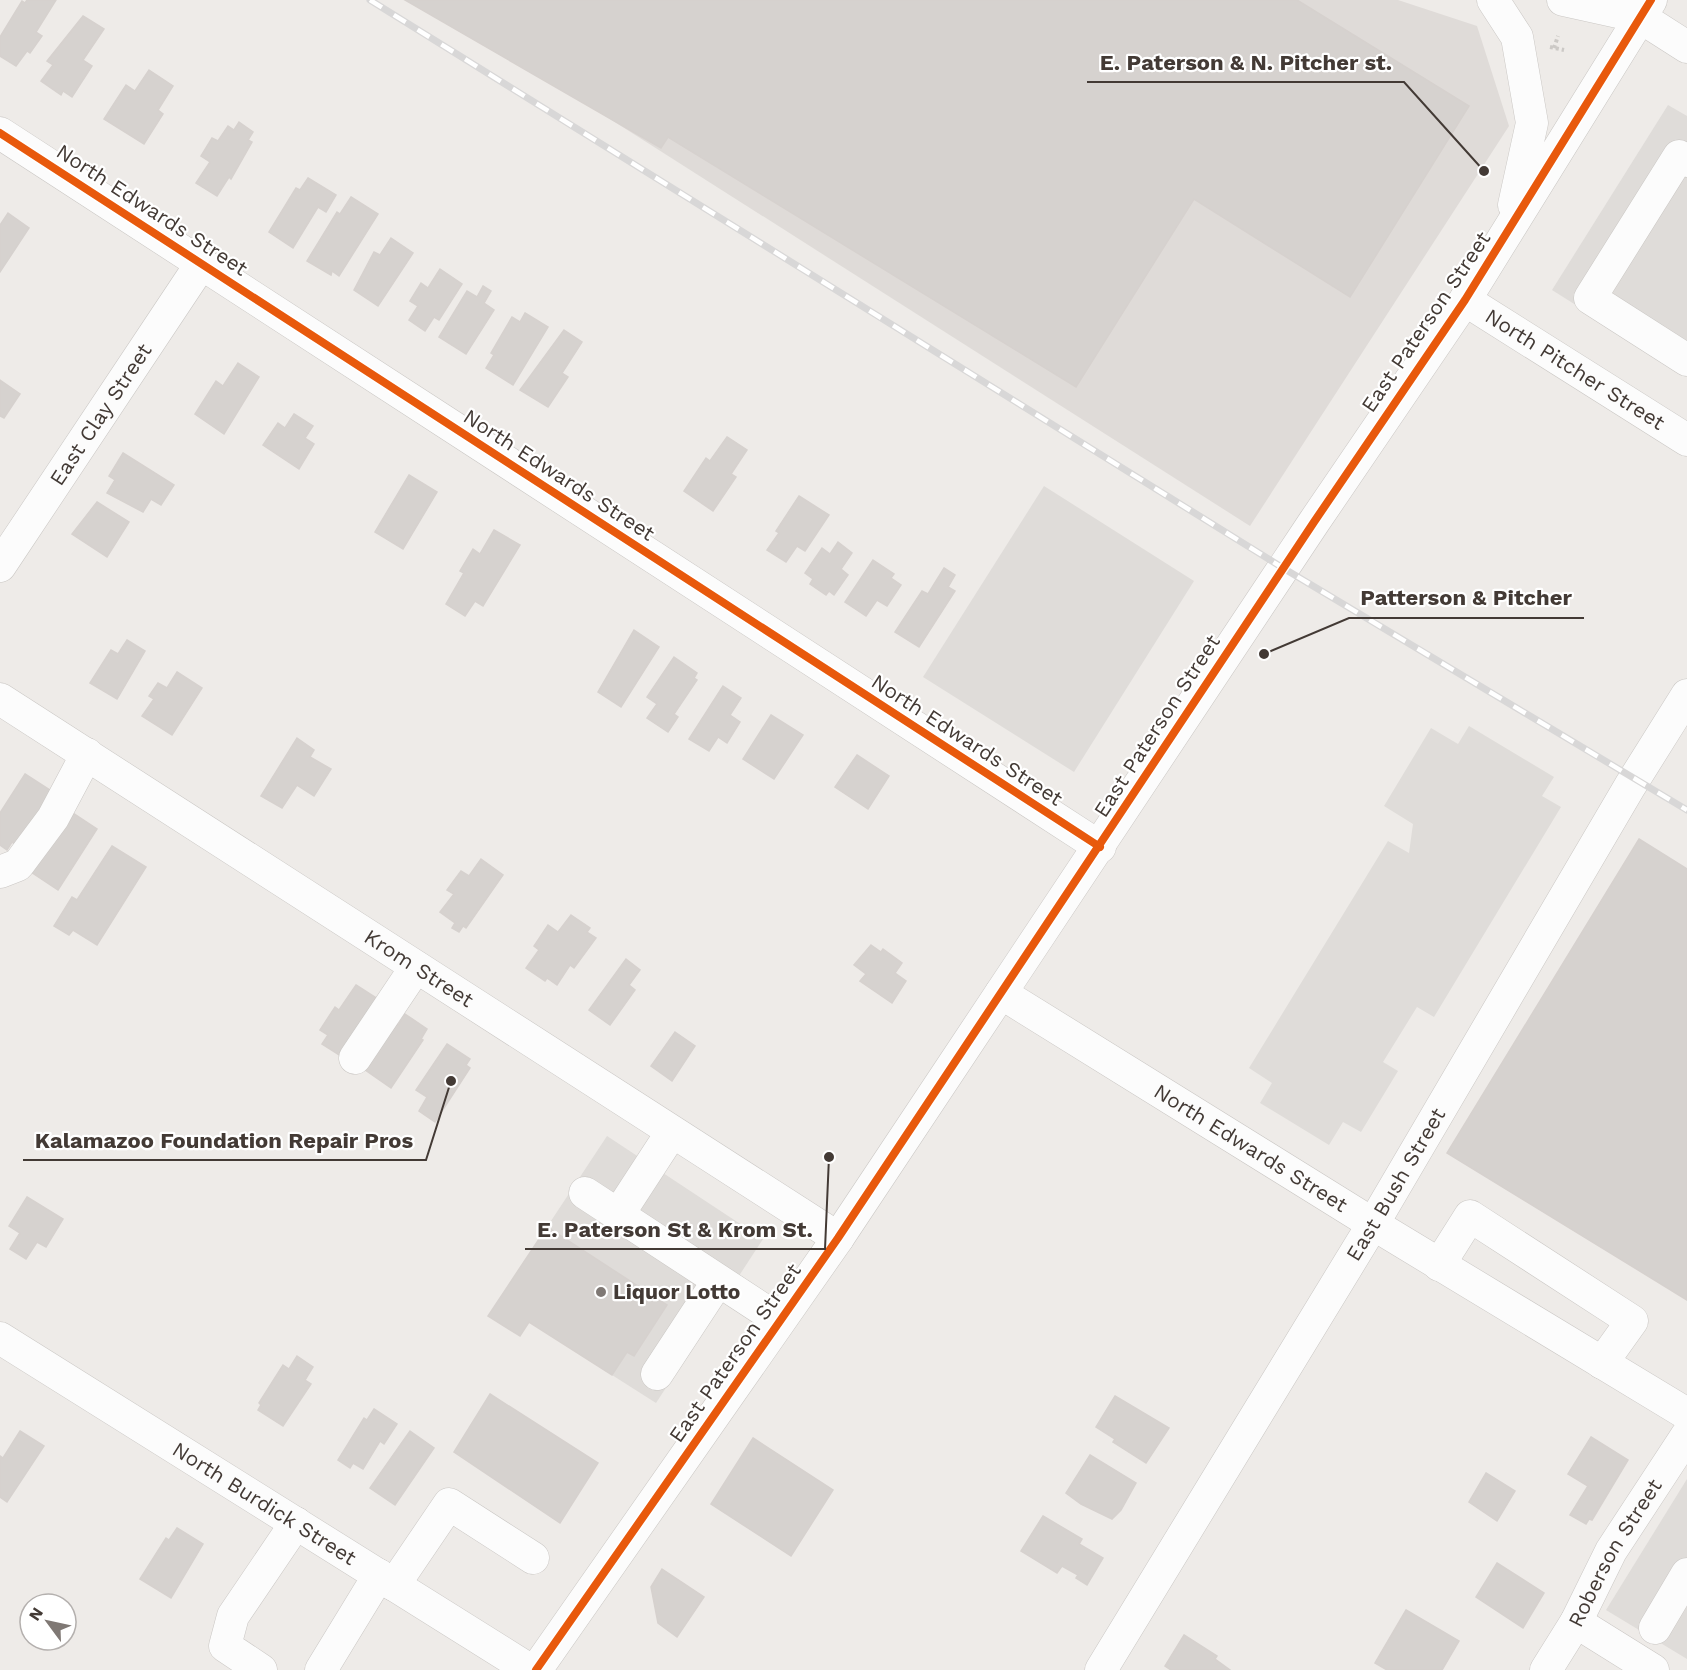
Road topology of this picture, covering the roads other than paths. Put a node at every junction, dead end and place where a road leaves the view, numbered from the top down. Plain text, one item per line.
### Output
1 (1493, 0) edge
2 (1563, 0) edge
3 (1645, 8) edge
4 (1687, 47) edge
5 (0, 133) edge
6 (1687, 161) edge
7 (1509, 229) junction
8 (201, 264) junction
9 (1465, 300) junction
10 (1687, 360) edge
11 (1687, 440) edge
12 (0, 566) edge
13 (1687, 695) edge
14 (0, 699) edge
15 (87, 754) junction
16 (1100, 847) junction
17 (0, 872) edge
18 (416, 967) junction
19 (1001, 993) junction
20 (355, 1058) dead end
21 (672, 1132) junction
22 (585, 1193) dead end
23 (618, 1215) junction
24 (1373, 1224) junction
25 (838, 1238) junction
26 (1439, 1264) junction
27 (718, 1281) junction
28 (779, 1320) junction
29 (0, 1338) edge
30 (1602, 1363) junction
31 (657, 1374) dead end
32 (1687, 1414) edge
33 (1687, 1435) edge
34 (296, 1523) junction
35 (532, 1558) dead end
36 (1687, 1575) edge
37 (387, 1580) junction
38 (1576, 1622) junction
39 (1655, 1628) dead end
40 (261, 1670) edge
41 (321, 1670) edge
42 (530, 1670) edge
43 (536, 1670) edge
44 (1101, 1670) edge
45 (1546, 1670) edge
46 (1653, 1670) edge

1 - 7 street
2 - 3 street
3 - 4 street
3 - 7 street, East Paterson Street
5 - 8 street, North Edwards Street
6 - 10 street
7 - 9 street, East Paterson Street
8 - 12 street, East Clay Street
8 - 16 street, North Edwards Street
9 - 11 street, North Pitcher Street
9 - 16 street, East Paterson Street
13 - 24 street, East Bush Street
14 - 15 street, Krom Street
15 - 17 street
15 - 18 street, Krom Street
16 - 19 street, East Paterson Street
18 - 20 street
18 - 21 street, Krom Street
19 - 24 street, North Edwards Street
19 - 25 street, East Paterson Street
21 - 23 street
21 - 25 street, Krom Street
22 - 23 street
23 - 27 street
24 - 26 street, North Edwards Street
24 - 44 street, East Bush Street
25 - 28 street, East Paterson Street
26 - 30 street, North Edwards Street
26 - 30 street
27 - 28 street
27 - 31 street
28 - 43 street, East Paterson Street
29 - 34 street, North Burdick Street
30 - 32 street, North Edwards Street
33 - 38 street, Roberson Street
34 - 37 street, North Burdick Street
34 - 40 street
35 - 37 street
36 - 39 street
37 - 41 street
37 - 42 street, North Burdick Street
38 - 45 street, Roberson Street
38 - 46 street

